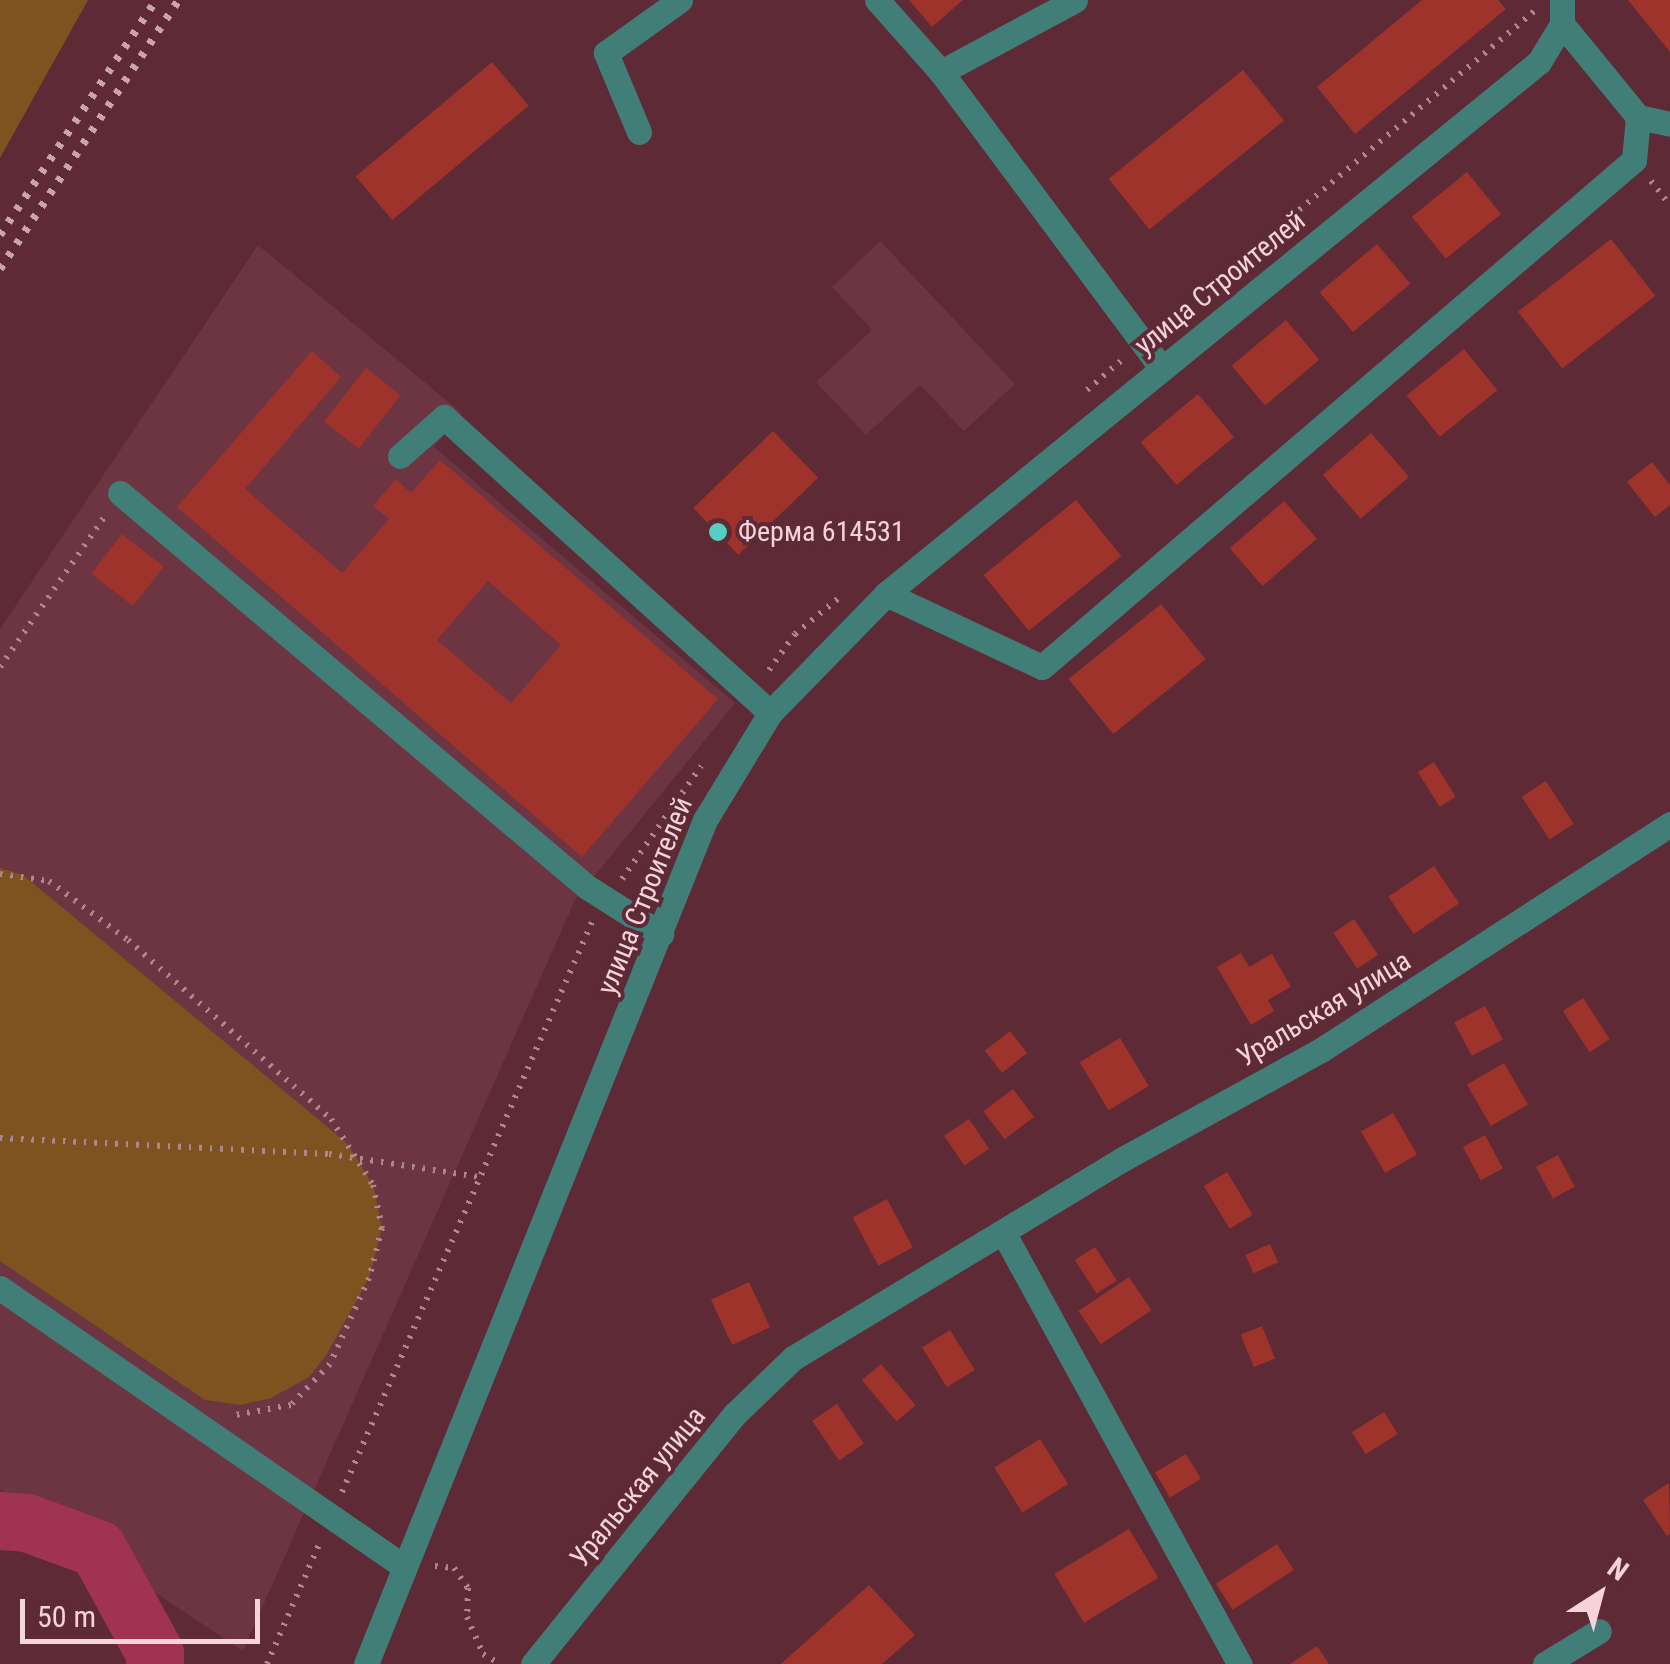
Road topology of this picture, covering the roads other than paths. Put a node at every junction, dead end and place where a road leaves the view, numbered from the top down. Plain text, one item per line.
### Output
1 (680, 0) edge
2 (877, 0) edge
3 (1075, 0) edge
4 (1562, 12) edge
5 (942, 72) junction
6 (1638, 117) junction
7 (1670, 123) edge
8 (640, 132) dead end
9 (1162, 369) junction
10 (400, 456) dead end
11 (120, 494) road end
12 (886, 594) junction
13 (761, 704) junction
14 (1670, 824) edge
15 (661, 934) junction
16 (1002, 1232) junction
17 (0, 1288) edge
18 (404, 1568) junction
19 (1599, 1631) dead end
20 (366, 1664) edge
21 (533, 1664) edge
22 (1240, 1664) edge
23 (1545, 1664) edge

1 - 8 street
2 - 5 street
3 - 5 street
4 - 6 street
4 - 9 street, улица Строителей
5 - 9 street
6 - 7 street
6 - 12 street
9 - 12 street, улица Строителей
10 - 13 street
11 - 15 street
12 - 13 street, улица Строителей
13 - 15 street, улица Строителей
14 - 16 street, Уральская улица
15 - 18 street, улица Строителей
16 - 21 street, Уральская улица
16 - 22 street
17 - 18 street
18 - 20 street, улица Строителей
19 - 23 street

